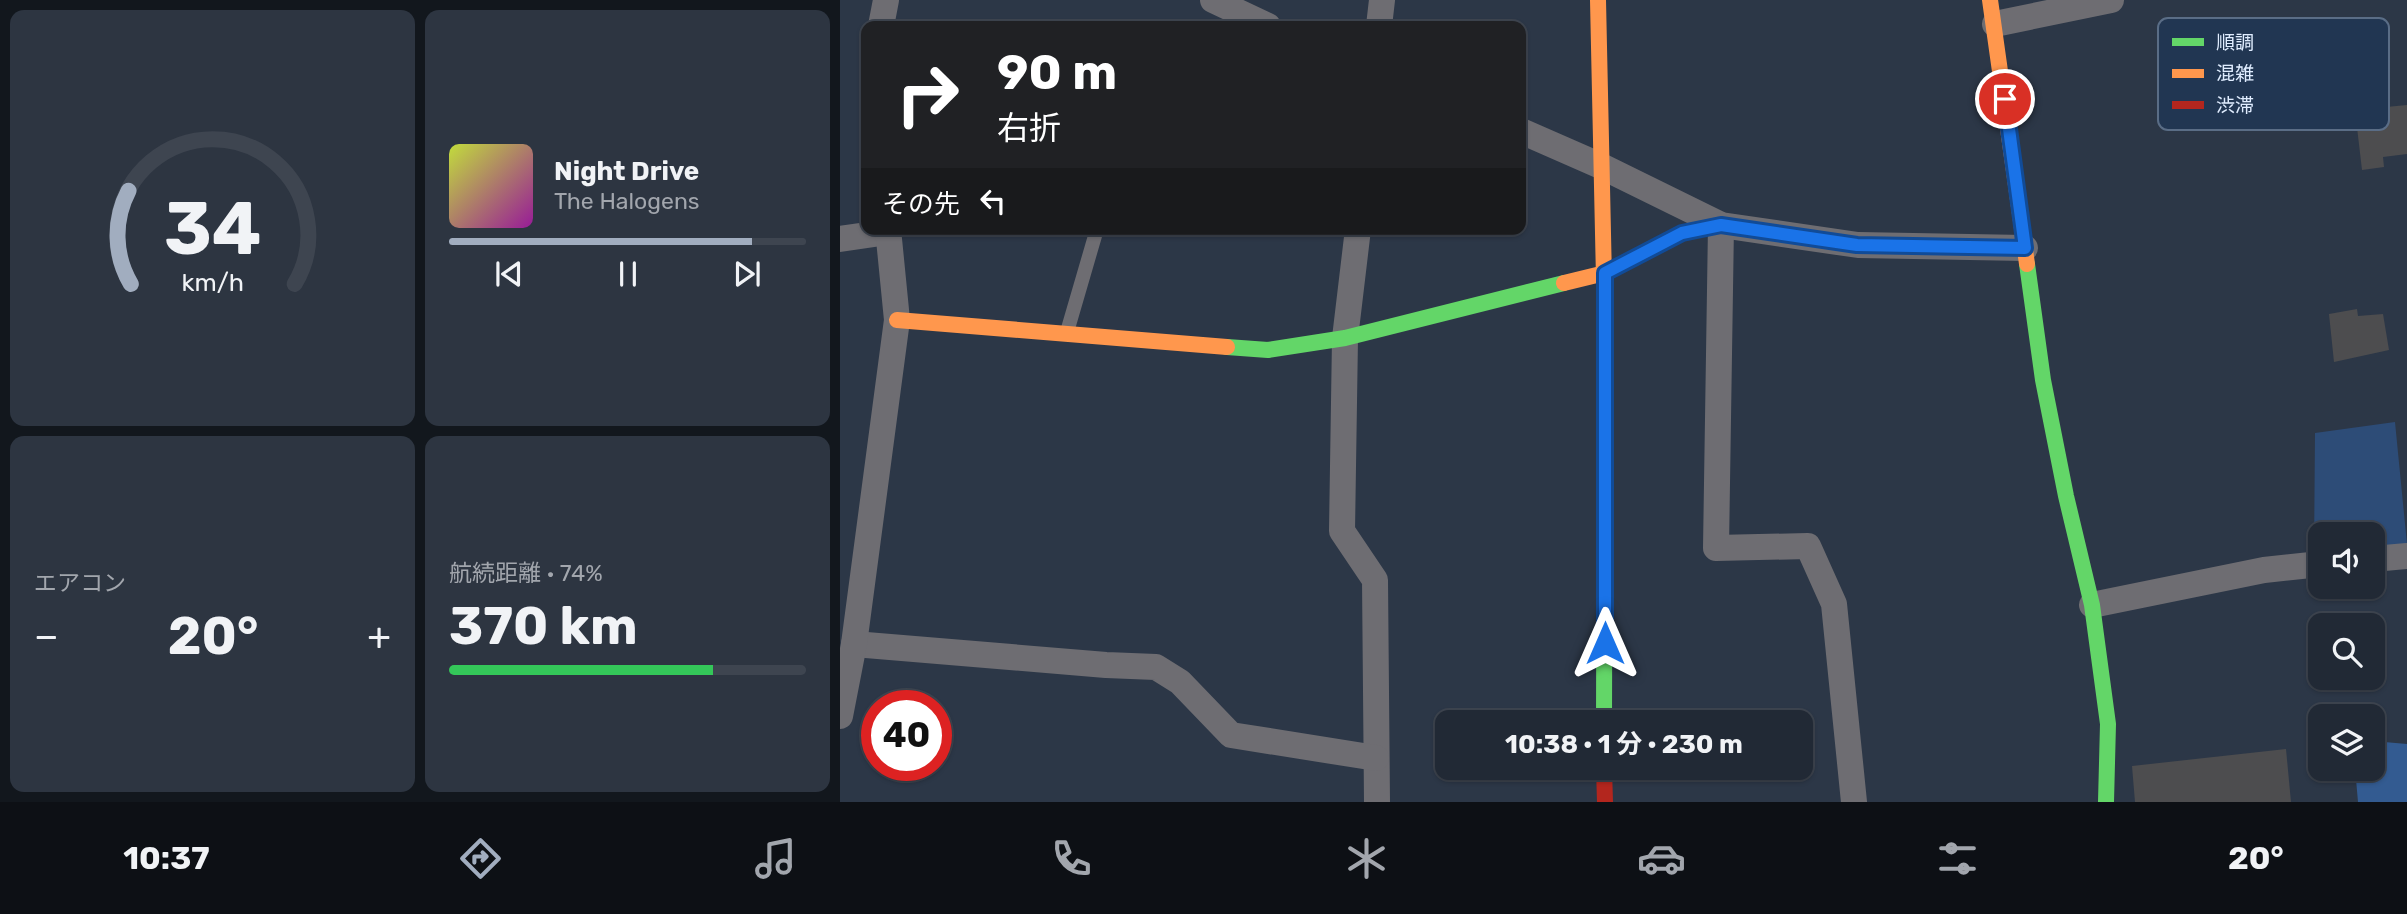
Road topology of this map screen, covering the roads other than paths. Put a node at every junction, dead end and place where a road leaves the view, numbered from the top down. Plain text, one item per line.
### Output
1 (886, 0) edge
2 (1213, 0) edge
3 (1382, 0) edge
4 (1598, 0) edge
5 (2111, 0) edge
6 (1992, 12) edge
7 (882, 21) edge
8 (1257, 21) edge
9 (1380, 21) edge
10 (1526, 133) edge
11 (1601, 166) junction
12 (1721, 225) junction
13 (861, 235) edge
14 (888, 235) edge
15 (1095, 235) edge
16 (1357, 235) edge
17 (840, 239) edge
18 (2025, 248) junction
19 (1605, 273) junction
20 (897, 320) junction
21 (1067, 334) junction
22 (1345, 338) junction
23 (2407, 555) edge
24 (2385, 558) edge
25 (2308, 566) edge
26 (852, 570) edge
27 (2092, 605) junction
28 (854, 644) junction
29 (1604, 710) edge
30 (840, 716) edge
31 (1376, 758) junction
32 (1604, 780) edge
33 (1377, 802) edge
34 (1605, 802) edge
35 (1854, 802) edge
36 (2106, 802) edge

1 - 7 street
2 - 8 street
3 - 9 street
4 - 11 street
5 - 6 street
6 - 18 street
10 - 11 street
11 - 12 street
11 - 19 street
12 - 18 street
12 - 19 street
12 - 35 street
13 - 17 street
14 - 20 street
15 - 21 lane
16 - 22 street
18 - 27 street
19 - 22 street
19 - 29 street
20 - 21 street
20 - 26 street
21 - 22 street
22 - 31 street
23 - 24 street
25 - 27 street
26 - 28 street
27 - 36 street
28 - 30 street
28 - 31 street
31 - 33 street
32 - 34 street

